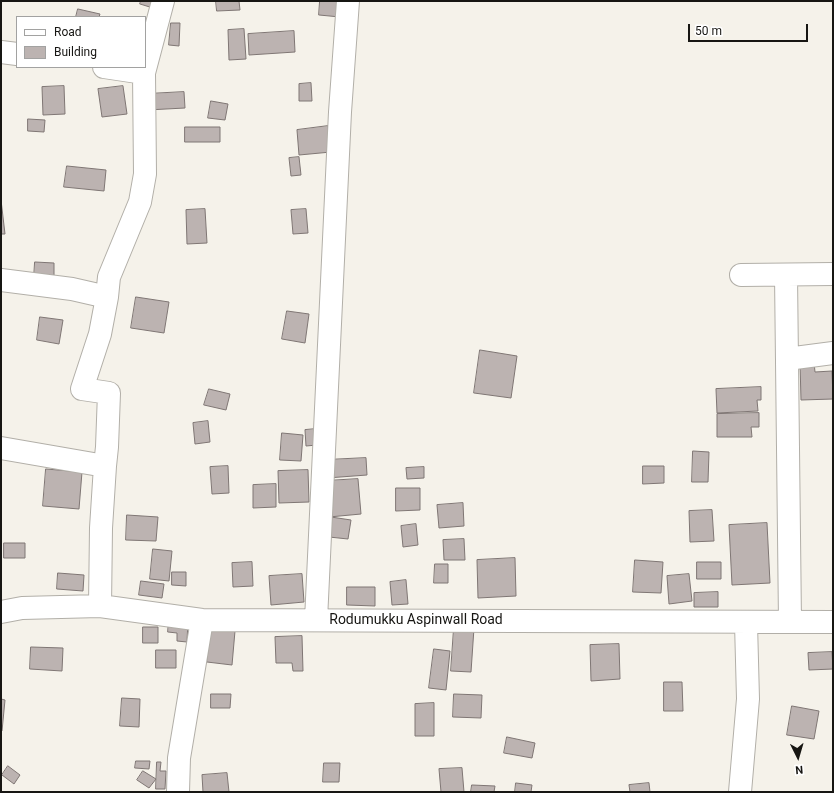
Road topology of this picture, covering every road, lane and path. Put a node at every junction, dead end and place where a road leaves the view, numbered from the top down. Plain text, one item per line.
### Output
1 (163, 1) edge
2 (348, 1) edge
3 (1, 52) edge
4 (16, 54) edge
5 (146, 65) edge
6 (111, 68) edge
7 (145, 68) edge
8 (144, 73) junction
9 (833, 274) edge
10 (741, 275) dead end
11 (786, 275) junction
12 (1, 280) edge
13 (107, 297) junction
14 (833, 353) edge
15 (787, 359) junction
16 (1, 448) edge
17 (105, 466) junction
18 (100, 606) junction
19 (1, 612) edge
20 (202, 620) junction
21 (316, 620) junction
22 (746, 622) junction
23 (790, 622) junction
24 (833, 622) edge
25 (178, 792) edge
26 (740, 792) edge

1 - 5 street
2 - 21 street
3 - 4 street
6 - 8 street
7 - 8 street
8 - 13 street
9 - 11 street
10 - 11 street
11 - 15 street
12 - 13 street
13 - 17 street
14 - 15 street
15 - 23 street
16 - 17 street
17 - 18 street
18 - 19 street, Rodumukku Aspinwall Road
18 - 20 street, Rodumukku Aspinwall Road
20 - 21 street, Rodumukku Aspinwall Road
20 - 25 street
21 - 22 street, Rodumukku Aspinwall Road
22 - 23 street, Rodumukku Aspinwall Road
22 - 26 street
23 - 24 street, Rodumukku Aspinwall Road

